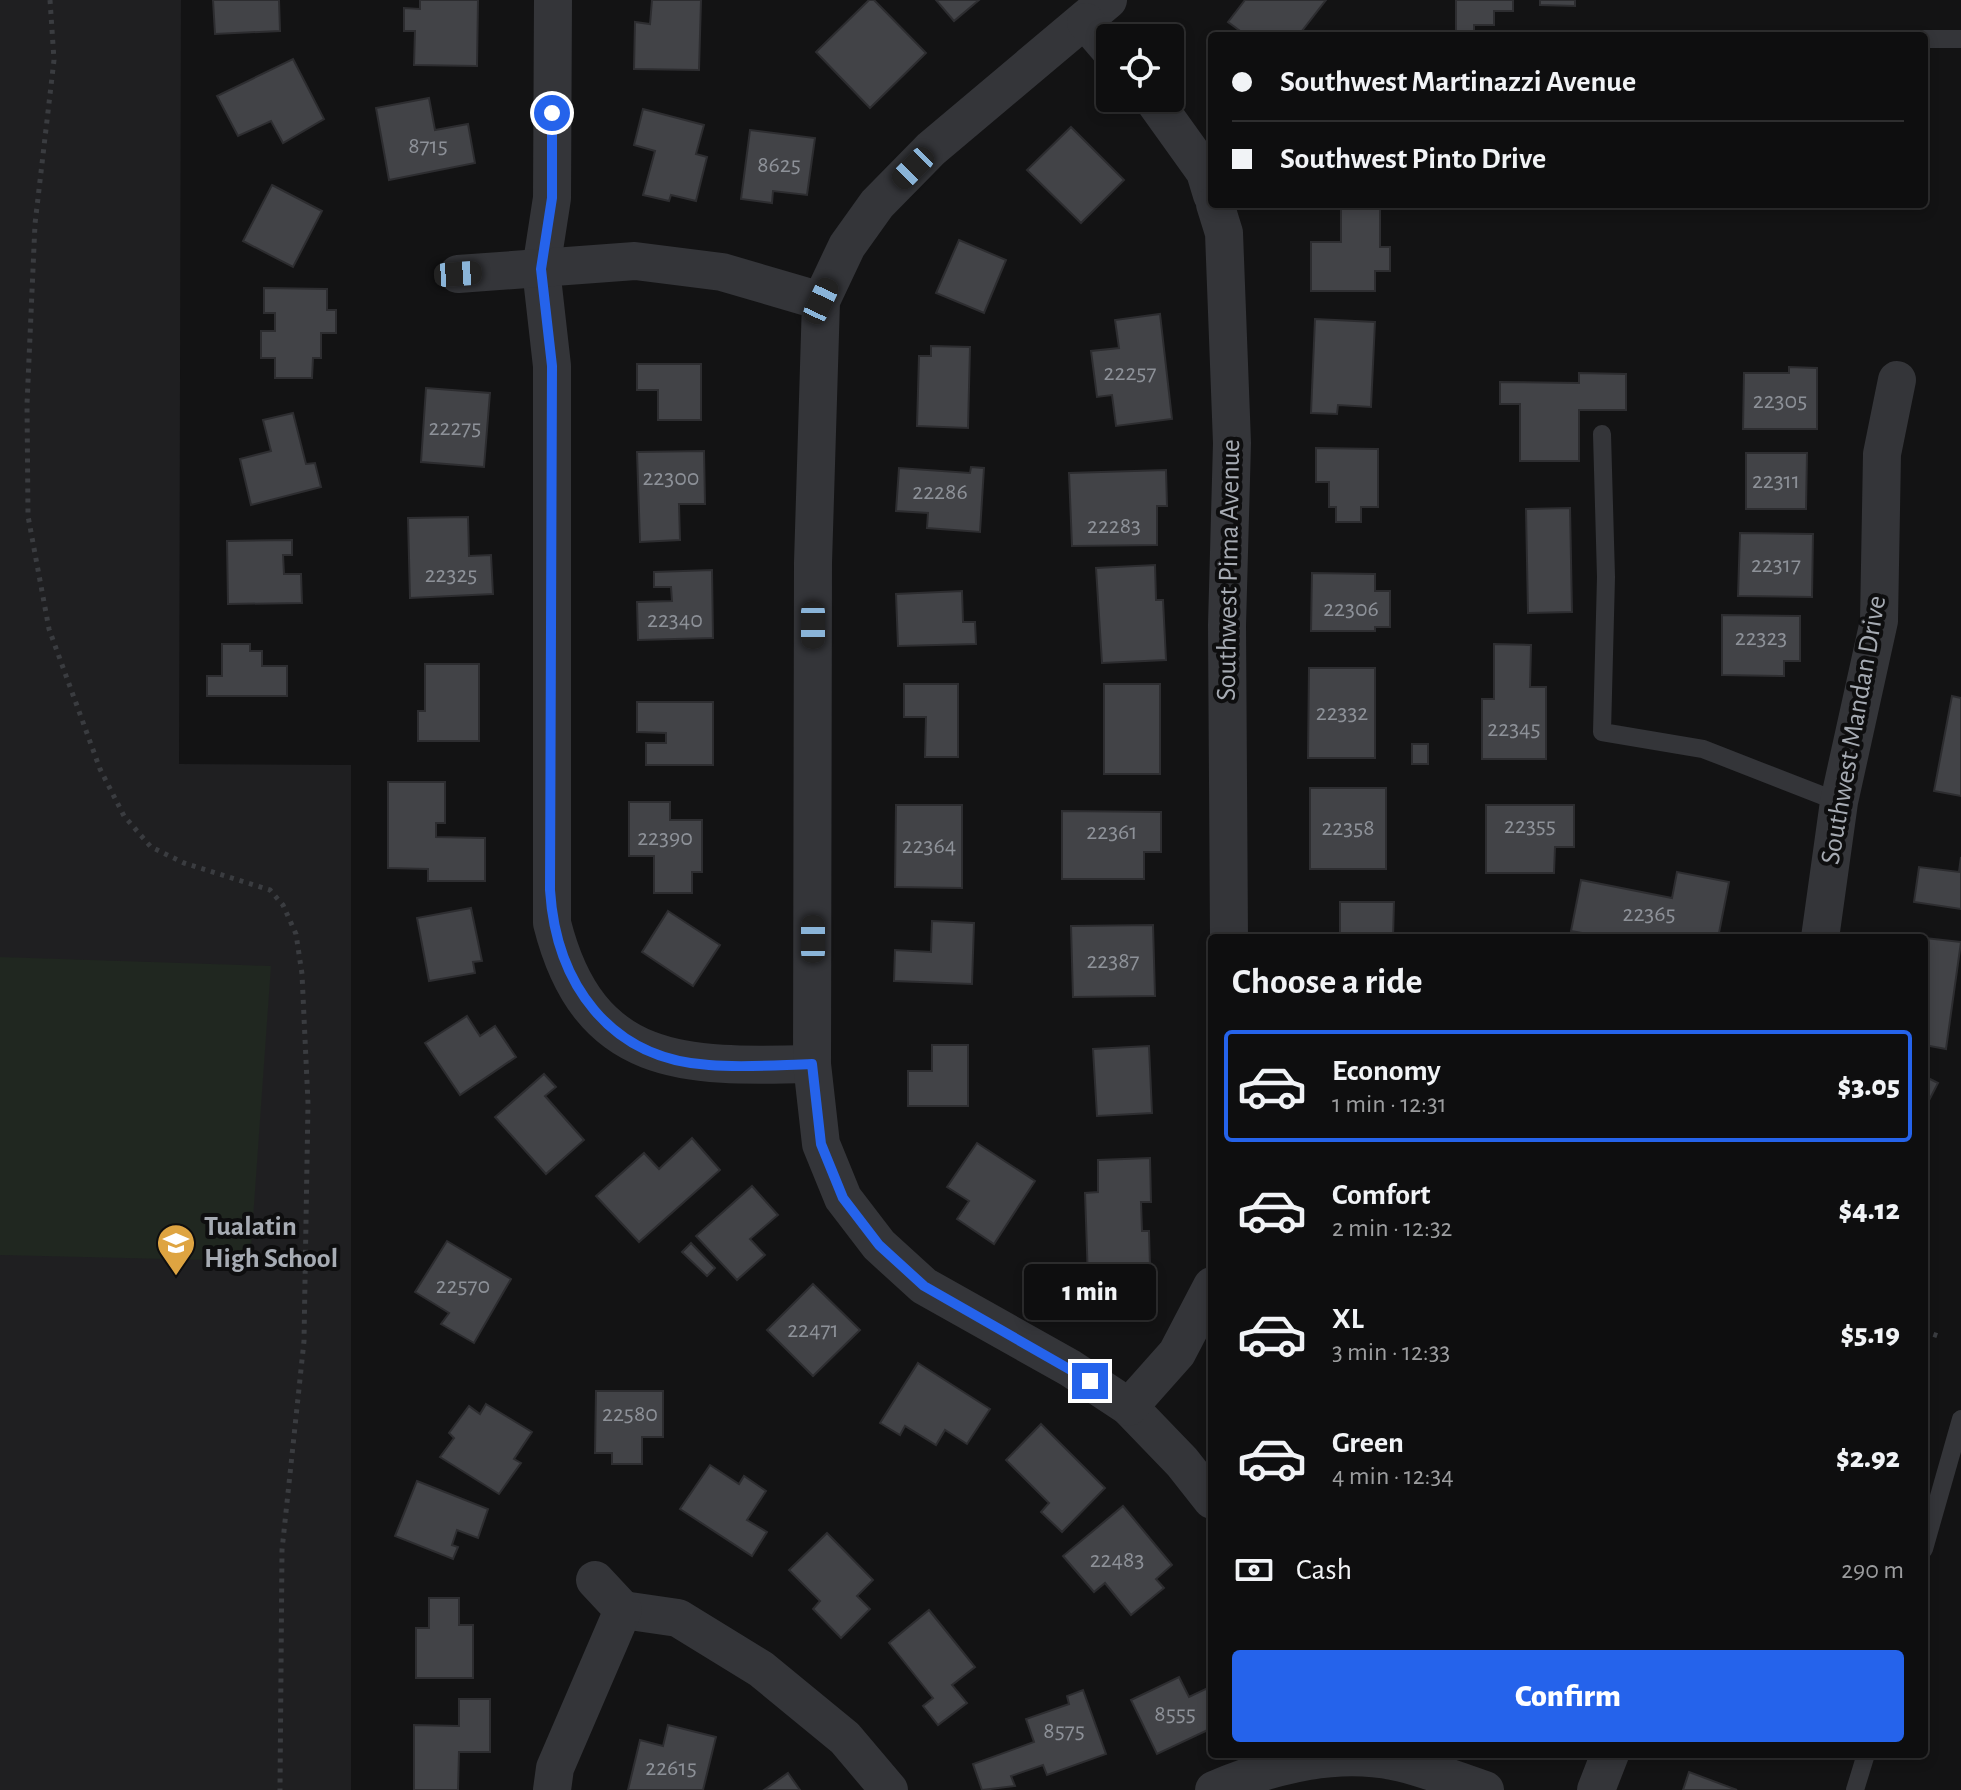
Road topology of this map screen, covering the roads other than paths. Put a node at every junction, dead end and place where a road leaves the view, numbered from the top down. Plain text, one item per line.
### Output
1 (553, 0) edge
2 (1096, 28) edge
3 (1928, 39) edge
4 (1961, 39) edge
5 (1162, 112) edge
6 (1208, 182) edge
7 (1216, 208) edge
8 (541, 269) junction
9 (458, 274) dead end
10 (821, 301) junction
11 (1897, 380) dead end
12 (1602, 434) dead end
13 (1839, 802) junction
14 (1229, 934) edge
15 (1821, 934) edge
16 (812, 1064) junction
17 (1208, 1294) edge
18 (1129, 1407) junction
19 (1961, 1419) edge
20 (1208, 1495) edge
21 (1928, 1535) edge
22 (595, 1580) dead end
23 (623, 1610) junction
24 (1317, 1758) edge
25 (1351, 1758) edge
26 (1608, 1758) edge
27 (1865, 1758) edge
28 (552, 1790) edge
29 (889, 1790) edge
30 (1214, 1790) edge
31 (1485, 1790) edge
32 (1596, 1790) edge
33 (1855, 1790) edge

1 - 8 street
2 - 10 street
3 - 4 lane
5 - 6 street
7 - 14 street, Southwest Pima Avenue
8 - 9 street
8 - 10 street
8 - 16 street
10 - 16 street
11 - 13 street, Southwest Mandan Drive
12 - 13 lane
13 - 15 street, Southwest Mandan Drive
16 - 18 street
17 - 18 street
18 - 20 street
19 - 21 lane
22 - 23 street
23 - 28 street
23 - 29 street
24 - 30 street
25 - 31 street
26 - 32 street
27 - 33 lane

